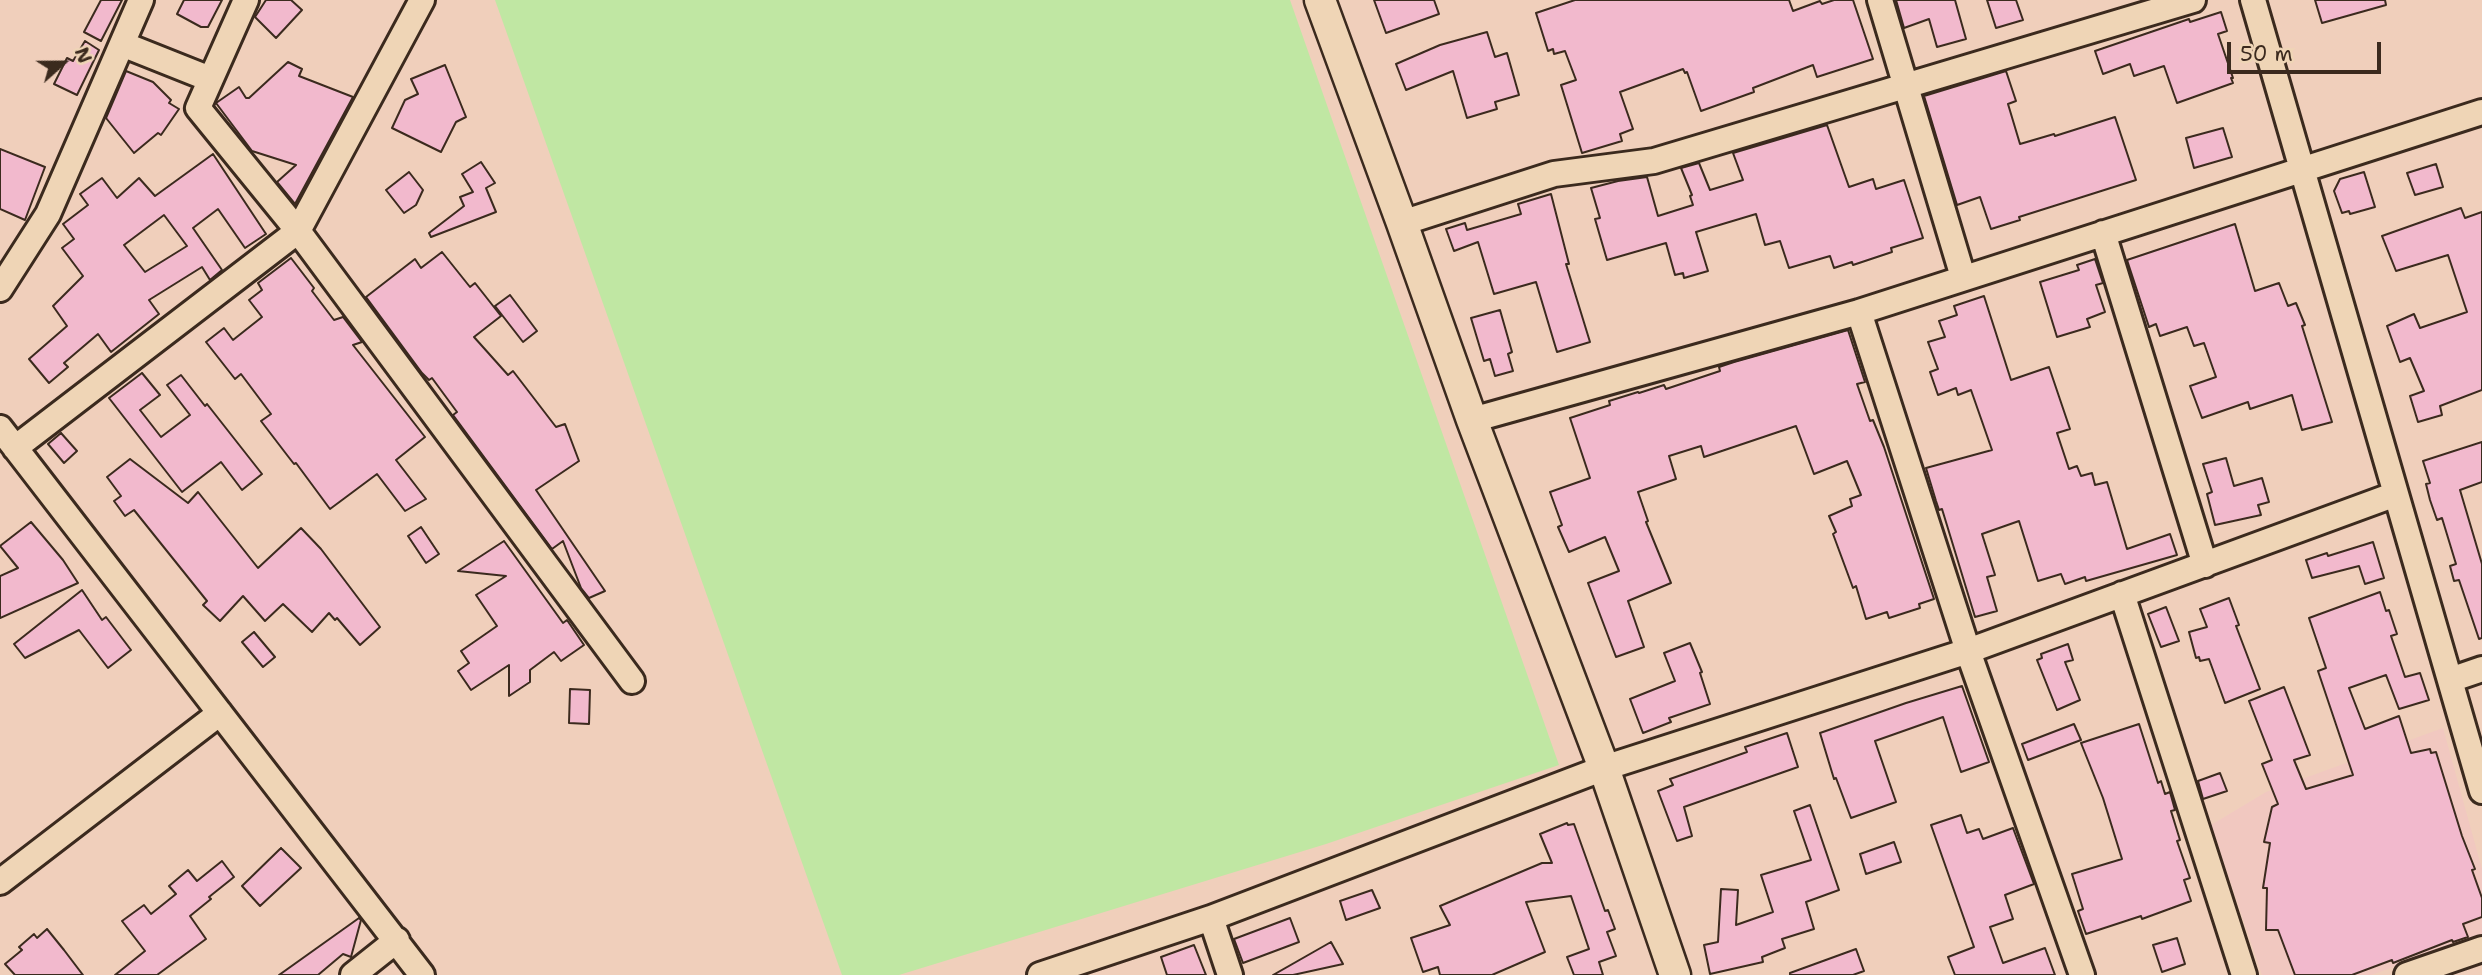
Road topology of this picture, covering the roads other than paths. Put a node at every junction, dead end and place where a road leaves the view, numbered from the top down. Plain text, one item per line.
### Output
1 (141, 0) edge
2 (246, 0) edge
3 (422, 0) edge
4 (1320, 0) edge
5 (1880, 0) edge
6 (2193, 0) edge
7 (2252, 0) edge
8 (122, 44) junction
9 (210, 79) junction
10 (1907, 86) junction
11 (2482, 112) edge
12 (2302, 170) junction
13 (1402, 223) junction
14 (298, 231) junction
15 (2103, 233) junction
16 (1963, 277) junction
17 (0, 289) edge
18 (1859, 313) junction
19 (1472, 420) junction
20 (0, 428) edge
21 (15, 448) junction
22 (2396, 494) junction
23 (2205, 565) junction
24 (2122, 594) junction
25 (1968, 651) junction
26 (2482, 669) edge
27 (2450, 680) junction
28 (632, 681) dead end
29 (220, 713) junction
30 (1604, 768) junction
31 (2482, 791) edge
32 (0, 882) edge
33 (1211, 918) junction
34 (397, 940) junction
35 (2482, 949) edge
36 (353, 975) edge
37 (422, 975) edge
38 (1040, 975) edge
39 (1230, 975) edge
40 (1675, 975) edge
41 (2082, 975) edge
42 (2244, 975) edge
43 (2407, 975) edge

1 - 8 street
2 - 9 street
3 - 14 street
4 - 13 street
5 - 10 street
6 - 10 street
7 - 12 street
8 - 9 street
8 - 17 street
9 - 14 street
10 - 13 street
10 - 16 street
11 - 12 street
12 - 15 street
12 - 22 street
13 - 19 street
14 - 21 street
14 - 28 street
15 - 16 street
15 - 23 street
16 - 18 street
18 - 19 street
18 - 25 street
19 - 30 street
20 - 21 street
21 - 29 street
22 - 23 street
22 - 27 street
23 - 24 street
24 - 25 street
24 - 42 street
25 - 30 street
25 - 41 street
26 - 27 street
27 - 31 street
29 - 32 street
29 - 34 street
30 - 33 street
30 - 40 street
33 - 38 street
33 - 39 street
34 - 36 street
34 - 37 street
35 - 43 street

